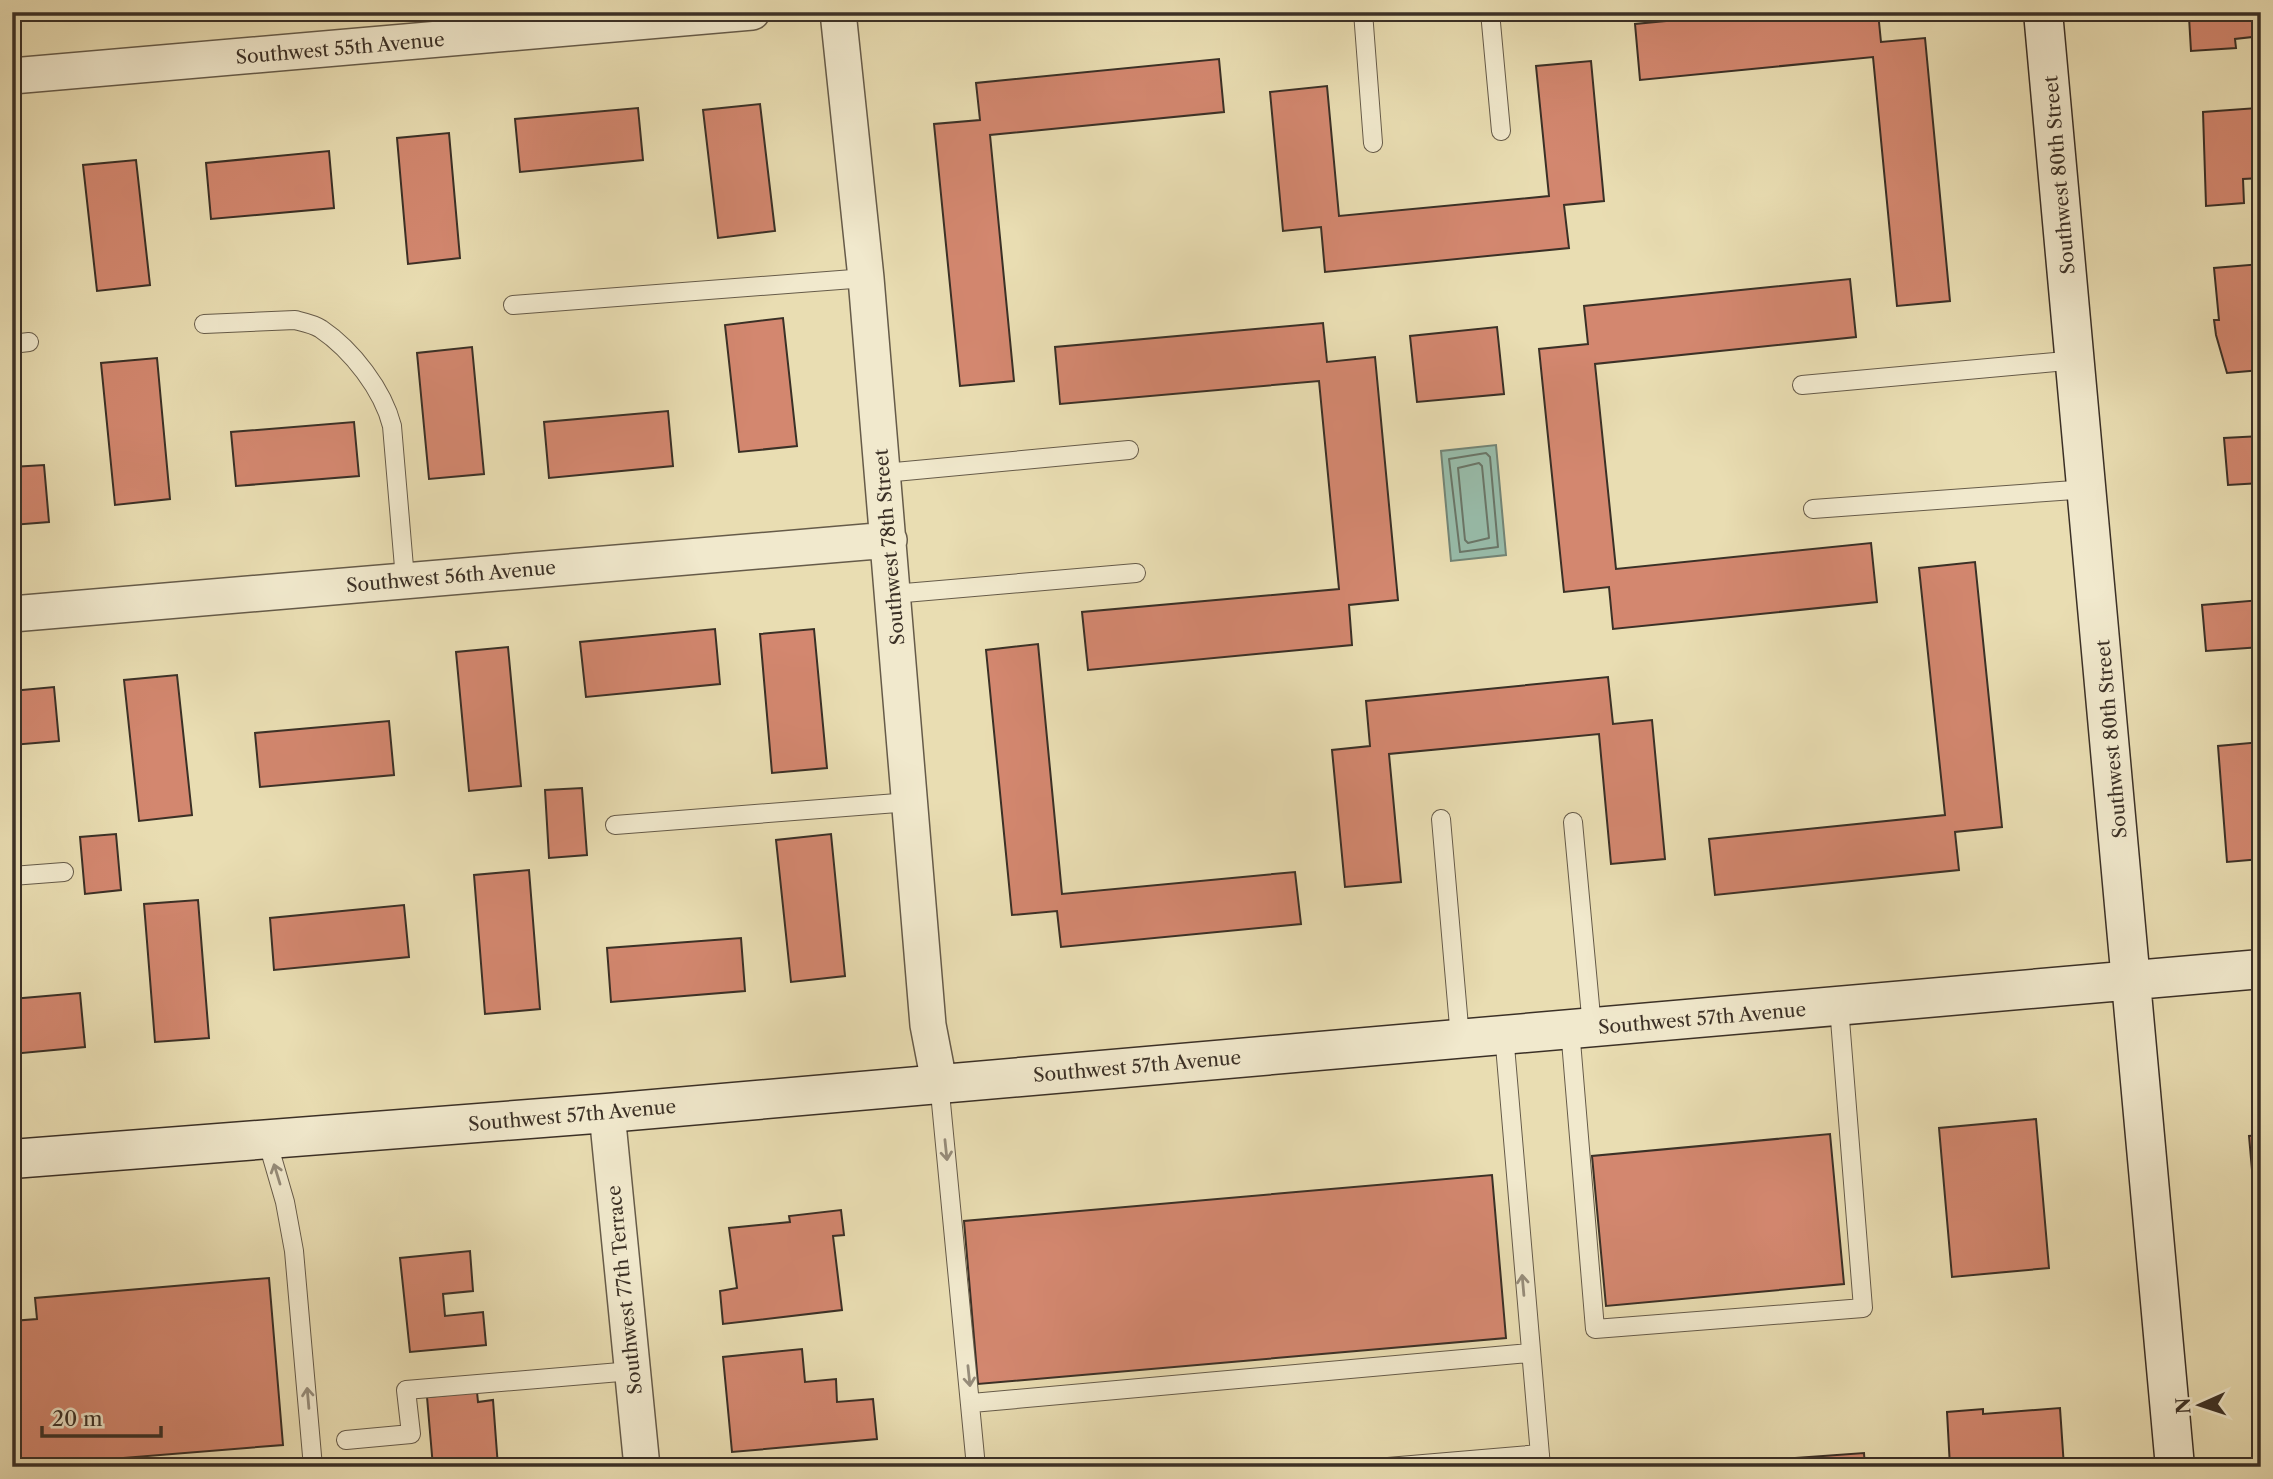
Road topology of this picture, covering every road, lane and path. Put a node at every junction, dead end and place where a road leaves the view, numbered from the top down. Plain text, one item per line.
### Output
1 (751, 12) edge
2 (838, 12) edge
3 (1363, 12) edge
4 (1490, 12) edge
5 (2043, 12) edge
6 (12, 76) edge
7 (1501, 131) dead end
8 (1373, 143) dead end
9 (866, 278) junction
10 (513, 305) dead end
11 (204, 324) dead end
12 (2077, 360) junction
13 (1802, 385) dead end
14 (1129, 450) dead end
15 (884, 473) junction
16 (2088, 489) junction
17 (1813, 509) dead end
18 (889, 540) junction
19 (1136, 573) dead end
20 (405, 579) junction
21 (893, 594) junction
22 (12, 614) edge
23 (910, 802) junction
24 (1441, 818) dead end
25 (1573, 822) dead end
26 (615, 825) dead end
27 (64, 872) dead end
28 (12, 876) edge
29 (2261, 969) edge
30 (2132, 980) junction
31 (1839, 1007) junction
32 (1581, 1028) junction
33 (1504, 1034) junction
34 (1460, 1038) junction
35 (939, 1082) junction
36 (607, 1113) junction
37 (267, 1140) junction
38 (12, 1159) edge
39 (1529, 1353) junction
40 (632, 1371) junction
41 (972, 1403) junction
42 (346, 1440) dead end
43 (1540, 1460) edge
44 (312, 1467) edge
45 (642, 1467) edge
46 (976, 1467) edge
47 (1388, 1467) edge
48 (2175, 1467) edge

1 - 6 street, Southwest 55th Avenue
2 - 9 street, Southwest 78th Street
3 - 8 lane
4 - 7 lane
5 - 12 main road, Southwest 80th Street
9 - 10 lane
9 - 15 street, Southwest 78th Street
11 - 20 lane
12 - 13 lane
12 - 16 main road, Southwest 80th Street
14 - 15 lane
15 - 18 street, Southwest 78th Street
16 - 17 lane
16 - 30 main road, Southwest 80th Street
18 - 20 street, Southwest 56th Avenue
18 - 21 street, Southwest 78th Street
19 - 21 lane
20 - 22 street, Southwest 56th Avenue
21 - 23 street, Southwest 78th Street
23 - 26 lane
23 - 35 street, Southwest 78th Street
24 - 34 lane
25 - 32 lane
27 - 28 lane
29 - 30 main road, Southwest 57th Avenue
30 - 31 main road, Southwest 57th Avenue
30 - 48 main road, Southwest 80th Street
31 - 32 main road, Southwest 57th Avenue
31 - 32 lane
32 - 33 main road, Southwest 57th Avenue
33 - 34 main road, Southwest 57th Avenue
39 -> 33 lane
34 - 35 main road, Southwest 57th Avenue
35 - 36 main road, Southwest 57th Avenue
35 -> 41 lane
36 - 37 main road, Southwest 57th Avenue
36 - 40 street, Southwest 77th Terrace
37 - 38 main road, Southwest 57th Avenue
44 -> 37 lane
39 - 41 lane
39 - 43 lane
40 - 42 lane
40 - 45 street, Southwest 77th Terrace
41 - 46 lane
43 - 47 lane

